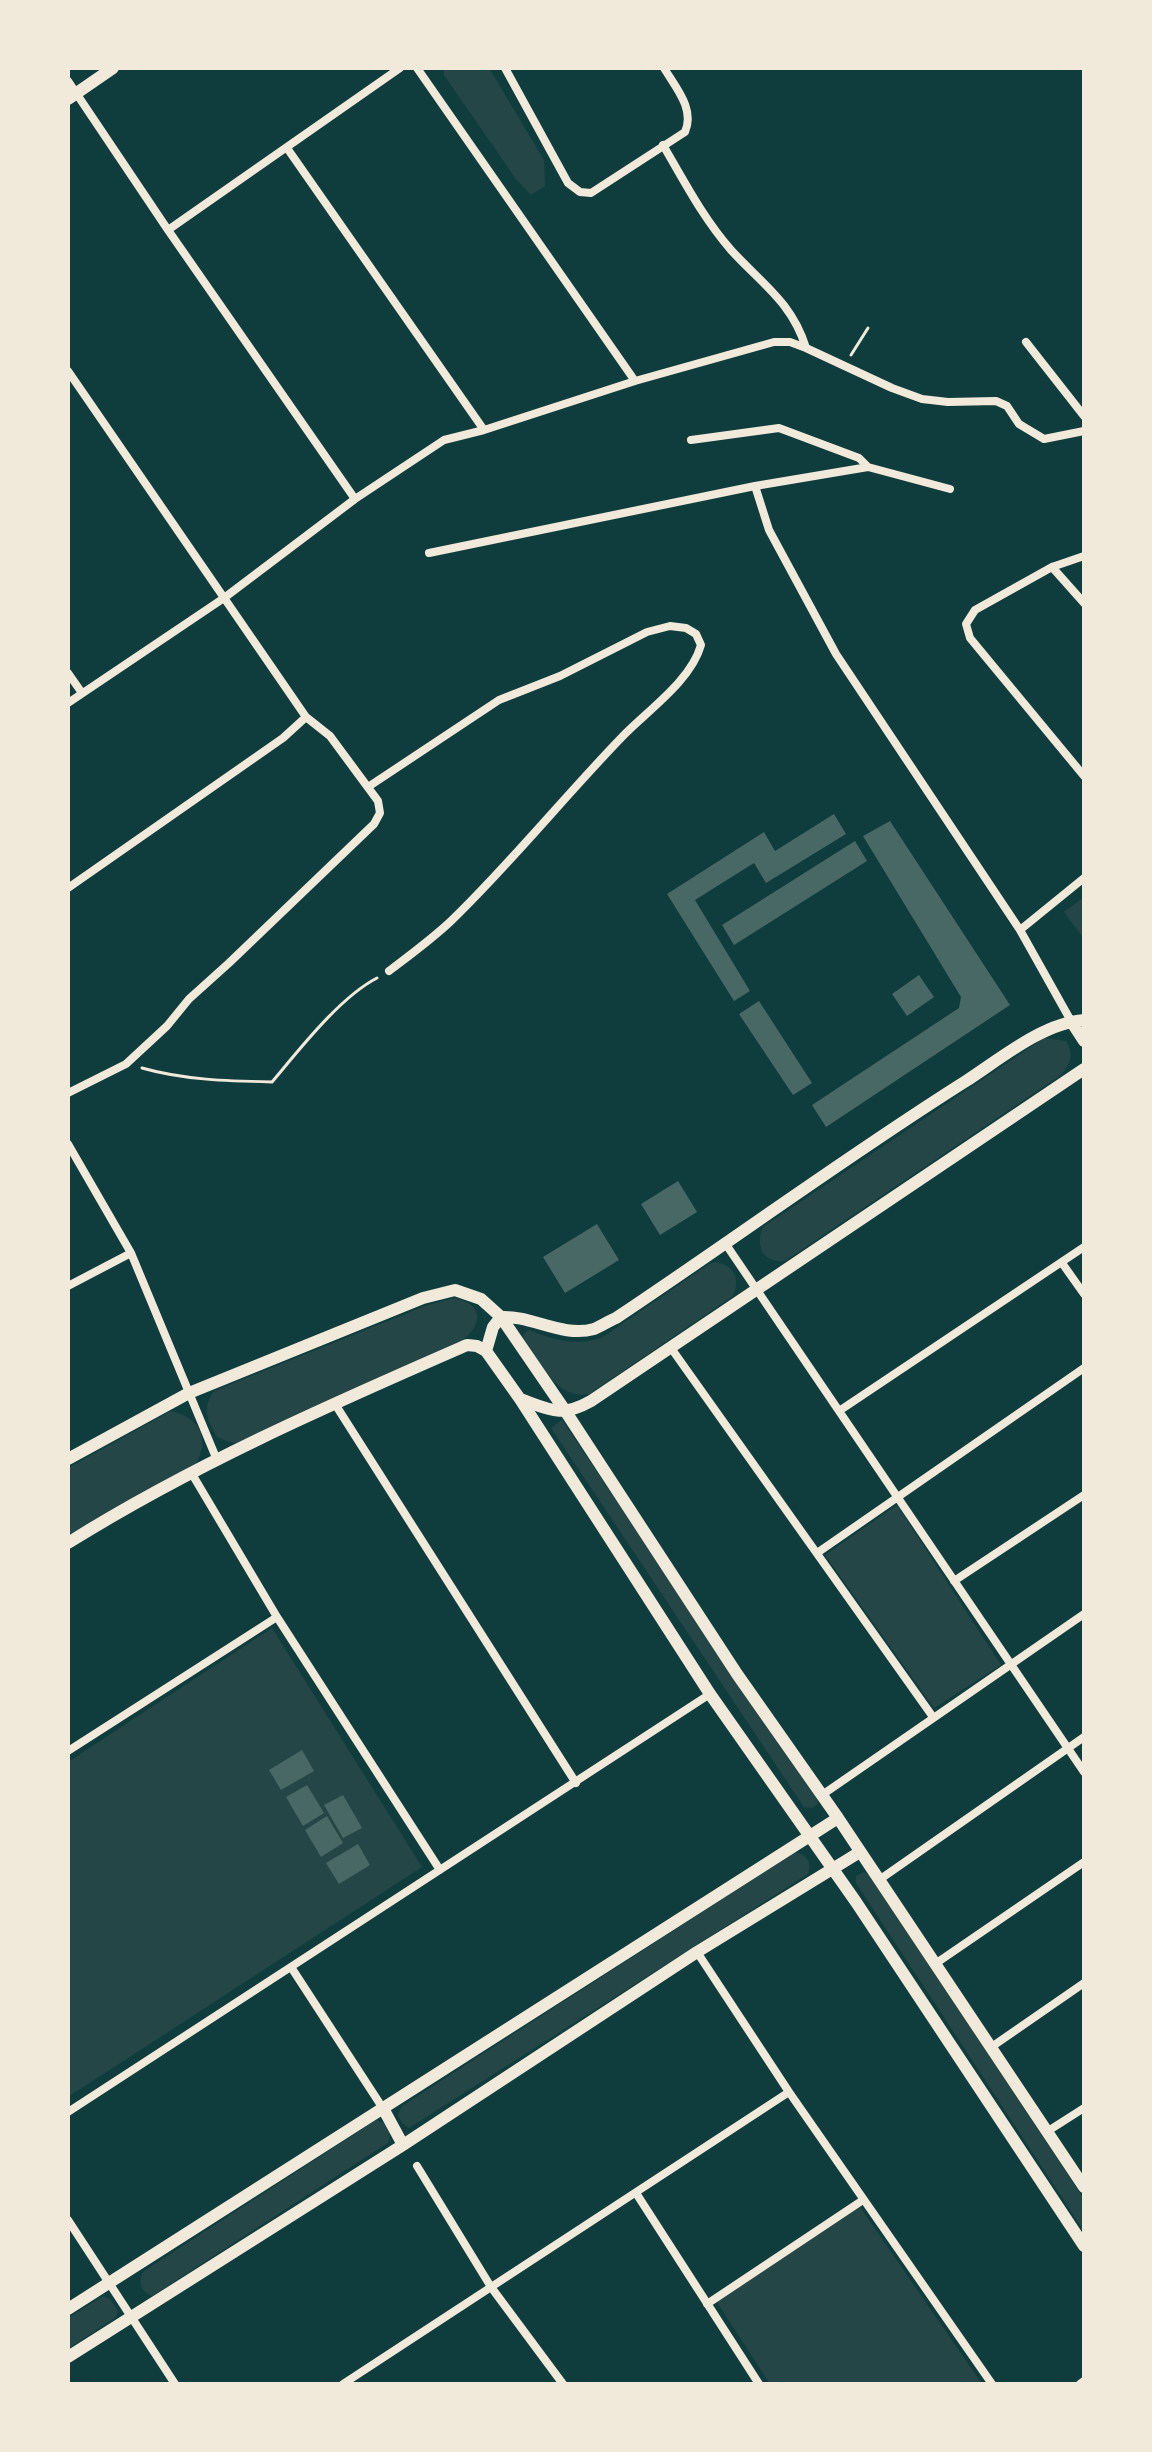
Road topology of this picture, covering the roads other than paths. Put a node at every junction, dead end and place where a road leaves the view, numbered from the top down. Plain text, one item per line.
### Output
1 (113, 68) edge
2 (400, 68) edge
3 (417, 68) edge
4 (505, 68) edge
5 (664, 68) edge
6 (68, 81) edge
7 (72, 96) edge
8 (663, 145) junction
9 (287, 148) junction
10 (168, 230) junction
11 (1026, 342) dead end
12 (806, 348) junction
13 (68, 371) edge
14 (635, 381) junction
15 (1084, 416) edge
16 (484, 430) junction
17 (1084, 431) edge
18 (691, 440) dead end
19 (868, 467) junction
20 (755, 486) junction
21 (950, 489) dead end
22 (355, 499) junction
23 (429, 553) dead end
24 (1084, 556) edge
25 (1052, 567) junction
26 (224, 598) junction
27 (1084, 603) edge
28 (68, 673) edge
29 (82, 693) junction
30 (68, 703) edge
31 (306, 717) junction
32 (1084, 776) edge
33 (368, 787) junction
34 (1084, 878) edge
35 (68, 888) edge
36 (1020, 930) junction
37 (389, 971) road end
38 (1078, 1020) edge
39 (1084, 1041) edge
40 (1084, 1069) edge
41 (68, 1093) edge
42 (68, 1144) edge
43 (725, 1243) junction
44 (1084, 1247) edge
45 (131, 1253) junction
46 (1062, 1263) junction
47 (68, 1286) edge
48 (756, 1290) junction
49 (1084, 1294) edge
50 (501, 1317) junction
51 (671, 1348) junction
52 (486, 1351) junction
53 (1084, 1368) edge
54 (189, 1393) junction
55 (520, 1399) junction
56 (335, 1404) junction
57 (839, 1411) junction
58 (566, 1412) junction
59 (68, 1459) edge
60 (217, 1460) junction
61 (192, 1474) junction
62 (1084, 1495) edge
63 (897, 1498) junction
64 (68, 1543) edge
65 (817, 1553) junction
66 (954, 1581) junction
67 (1084, 1614) edge
68 (277, 1617) junction
69 (1011, 1664) junction
70 (710, 1694) junction
71 (933, 1717) junction
72 (1084, 1737) edge
73 (1067, 1748) junction
74 (68, 1751) edge
75 (1084, 1772) edge
76 (576, 1783) junction
77 (822, 1795) junction
78 (838, 1818) junction
79 (810, 1836) junction
80 (860, 1852) junction
81 (1084, 1862) edge
82 (832, 1869) junction
83 (440, 1870) junction
84 (879, 1880) junction
85 (697, 1952) junction
86 (935, 1964) junction
87 (291, 1967) junction
88 (1084, 1983) edge
89 (990, 2048) junction
90 (789, 2092) junction
91 (1084, 2108) edge
92 (384, 2110) junction
93 (68, 2112) edge
94 (1048, 2131) junction
95 (403, 2145) junction
96 (417, 2166) dead end
97 (1084, 2187) edge
98 (636, 2193) junction
99 (863, 2200) junction
100 (68, 2220) edge
101 (1084, 2246) edge
102 (111, 2284) junction
103 (491, 2287) junction
104 (707, 2304) junction
105 (68, 2309) edge
106 (131, 2317) junction
107 (68, 2357) edge
108 (175, 2384) edge
109 (343, 2384) edge
110 (563, 2384) edge
111 (759, 2384) edge
112 (992, 2384) edge

1 - 7 street
2 - 9 street
3 - 14 street
4 - 8 street
5 - 8 street
6 - 7 street
7 - 10 street
8 - 12 street
9 - 10 street
9 - 16 street
10 - 22 street
11 - 15 street
12 - 14 street
12 - 17 street
13 - 26 street
14 - 16 street
16 - 22 street
18 - 19 street
19 - 20 street
19 - 21 street
20 - 23 street
20 - 36 street
22 - 26 street
24 - 25 street
25 - 27 street
25 - 32 street
26 - 29 street
26 - 31 street
28 - 29 street
29 - 30 street
31 - 33 street
31 - 35 street
33 - 37 street
33 - 41 street
34 - 36 street
36 - 38 street
38 - 39 street
38 - 43 street
40 - 48 street
42 - 45 street
43 - 48 street
43 - 50 street
44 - 46 street
45 - 47 street
45 - 54 street
46 - 49 street
46 - 57 street
48 - 51 street
48 - 57 street
50 - 52 street
50 - 54 street
50 - 58 street
51 - 58 street
51 - 65 street
52 - 55 street
52 - 56 street
53 - 63 street
54 - 59 street
54 - 60 street
55 - 58 street
55 - 70 street
56 - 60 street
56 - 76 street
57 - 63 street
58 - 77 street
60 - 61 street
61 - 64 street
61 - 68 street
62 - 66 street
63 - 65 street
63 - 66 street
65 - 71 street
66 - 69 street
67 - 69 street
68 - 74 street
68 - 83 street
69 - 71 street
69 - 73 street
70 - 76 street
70 - 79 street
71 - 77 street
72 - 73 street
73 - 75 street
73 - 84 street
76 - 83 street
77 - 78 street
78 - 79 street
78 - 80 street
79 - 82 street
79 - 92 street
80 - 82 street
80 - 84 street
81 - 86 street
82 - 85 street
82 - 101 street
83 - 87 street
84 - 86 street
85 - 90 street
85 - 95 street
86 - 89 street
87 - 92 street
87 - 93 street
88 - 89 street
89 - 94 street
90 - 98 street
90 - 99 street
91 - 94 street
92 - 95 street
92 - 102 street
94 - 97 street
95 - 106 street
96 - 103 street
98 - 103 street
98 - 104 street
99 - 104 street
99 - 112 street
100 - 102 street
102 - 105 street
102 - 106 street
103 - 109 street
103 - 110 street
104 - 111 street
106 - 107 street
106 - 108 street

